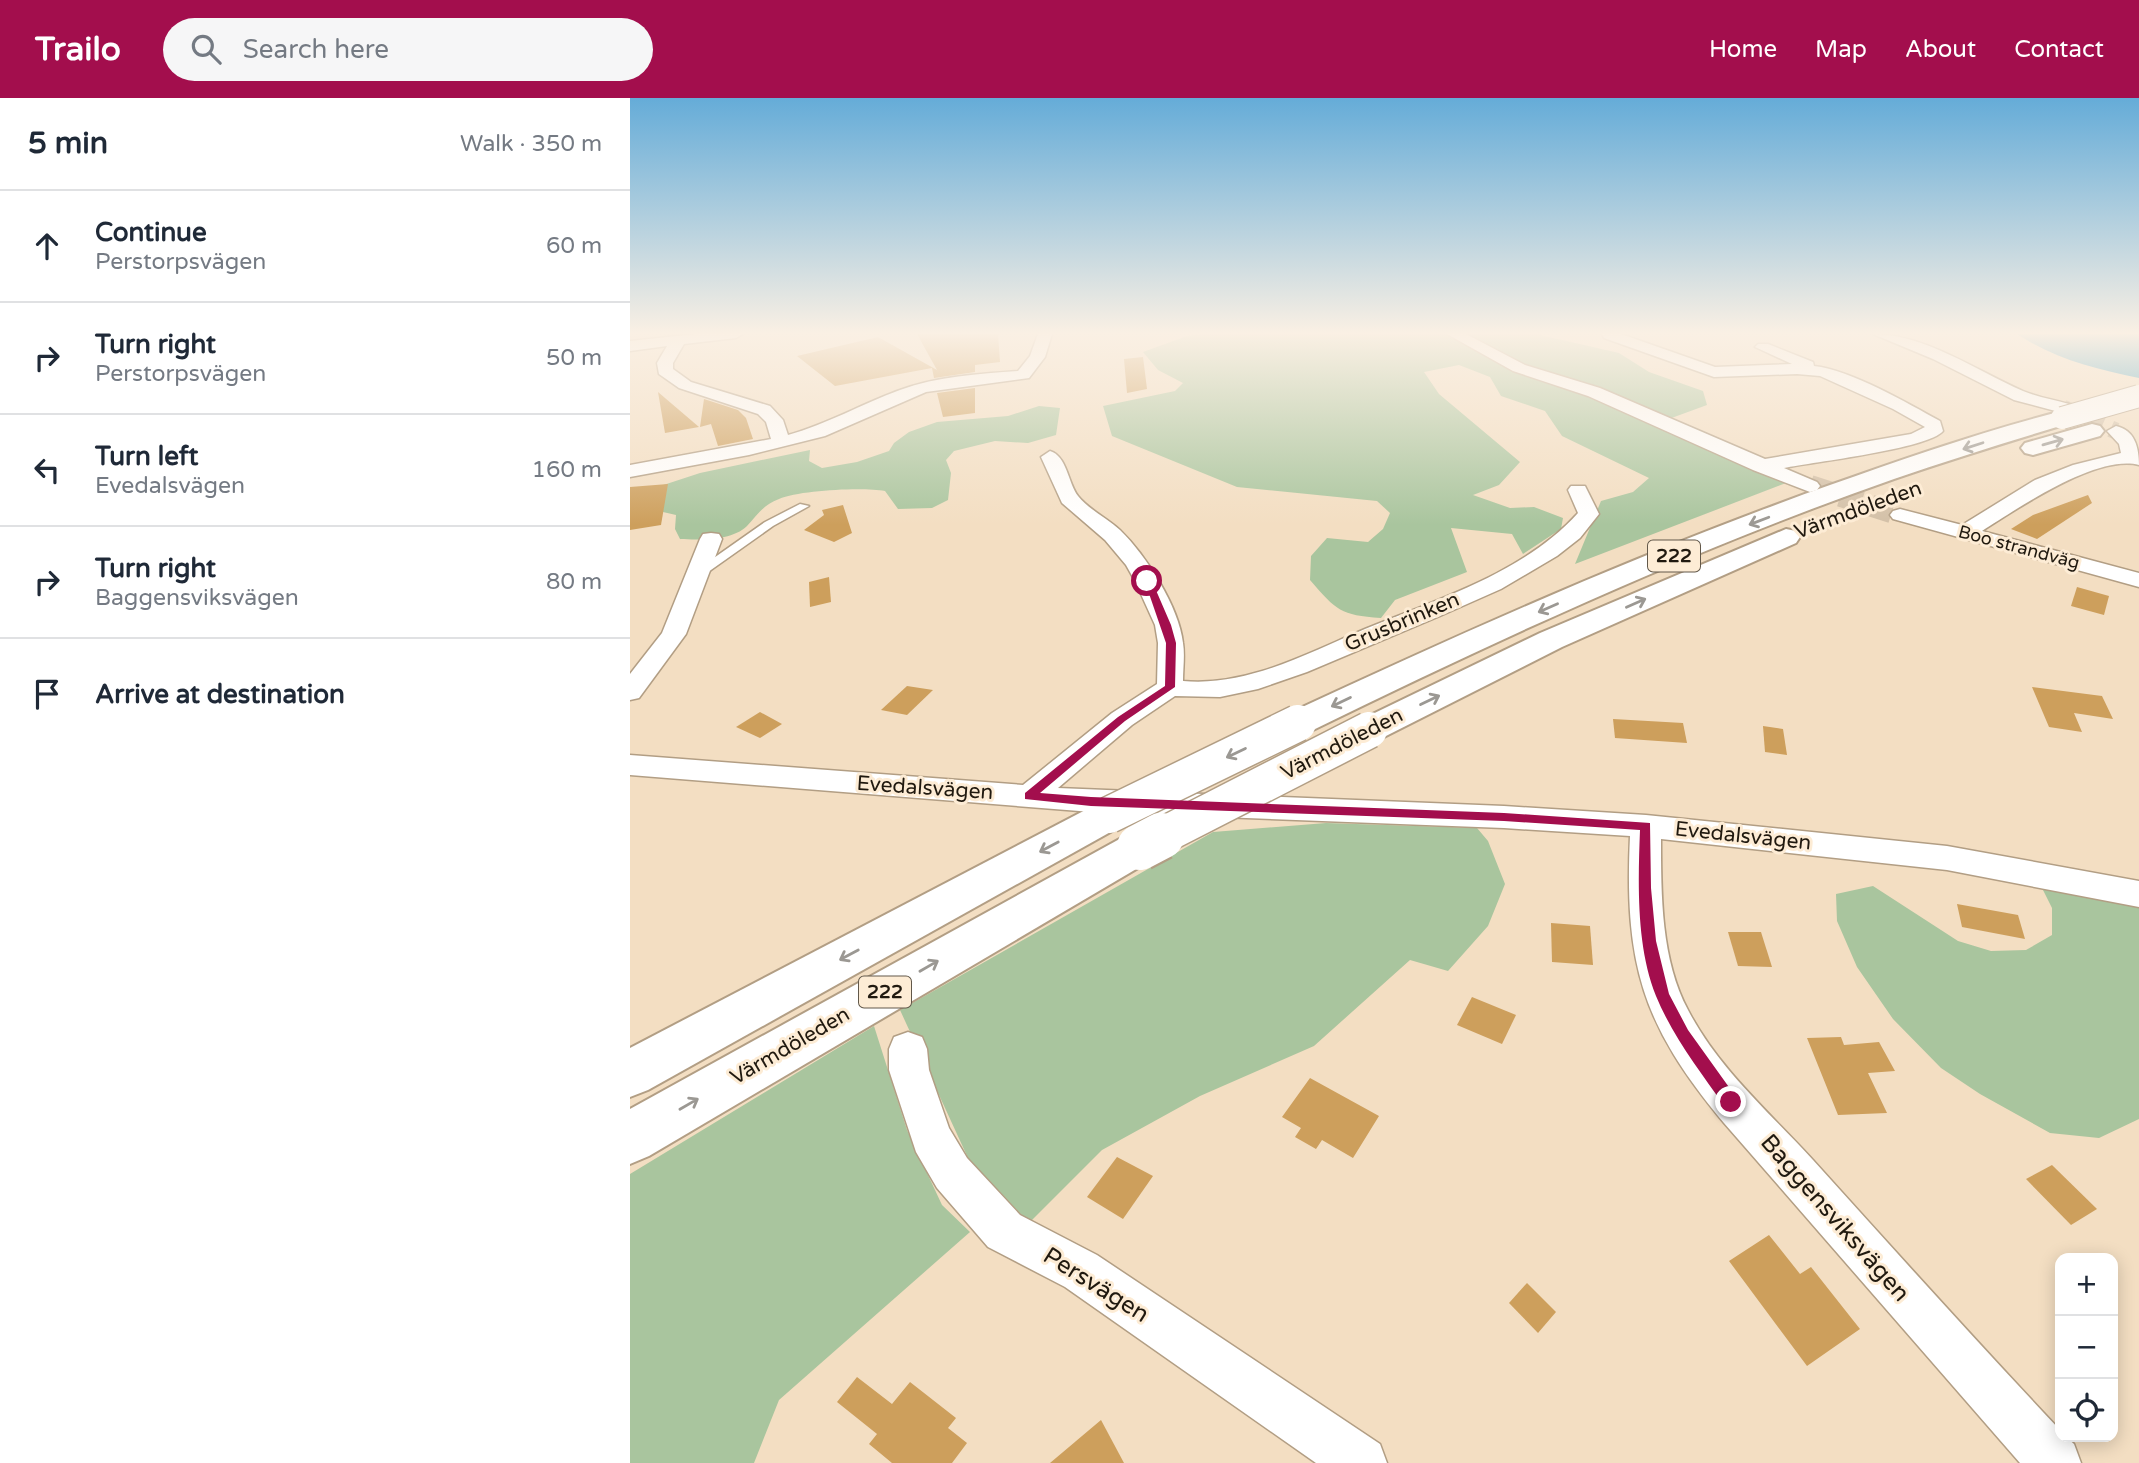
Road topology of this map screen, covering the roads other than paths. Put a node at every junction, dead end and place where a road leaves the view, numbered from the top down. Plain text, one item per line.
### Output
1 (725, 398) edge
2 (896, 398) edge
3 (1607, 398) edge
4 (1880, 398) edge
5 (2024, 398) edge
6 (2131, 398) edge
7 (2062, 413) junction
8 (2139, 419) edge
9 (2104, 431) junction
10 (781, 442) junction
11 (1049, 457) dead end
12 (2135, 458) edge
13 (1760, 466) junction
14 (630, 471) edge
15 (1810, 486) tunnel mouth
16 (1578, 490) dead end
17 (804, 506) dead end
18 (1900, 515) tunnel mouth
19 (1966, 532) junction
20 (711, 540) dead end
21 (696, 574) junction
22 (2139, 580) edge
23 (1170, 687) junction
24 (630, 692) edge
25 (630, 765) edge
26 (1029, 796) junction
27 (1646, 826) junction
28 (1125, 831) junction
29 (2139, 894) edge
30 (908, 1049) dead end
31 (630, 1074) edge
32 (630, 1138) edge
33 (1361, 1463) edge
34 (2055, 1463) edge

1 - 10 street
2 - 10 street
3 - 13 street
4 - 13 street
5 - 7 street
6 - 7 highway, 222, bridge
7 -> 28 highway, Värmdöleden / 222, bridge
8 - 9 highway, 222
9 - 12 street
28 -> 9 highway, Värmdöleden / 222, bridge
10 - 14 street
11 - 23 street
12 - 19 street
13 - 15 street
16 - 23 street, Grusbrinken
17 - 21 lane
18 - 19 street, Boo strandväg
19 - 22 street, Boo strandväg
20 - 21 street
21 - 24 street
23 - 26 street
25 - 26 street, Evedalsvägen
26 - 27 street, Evedalsvägen
27 - 29 street, Evedalsvägen
27 - 34 street, Baggensviksvägen
28 -> 31 highway, Värmdöleden / 222
32 -> 28 highway, Värmdöleden / 222
30 - 33 street, Persvägen

